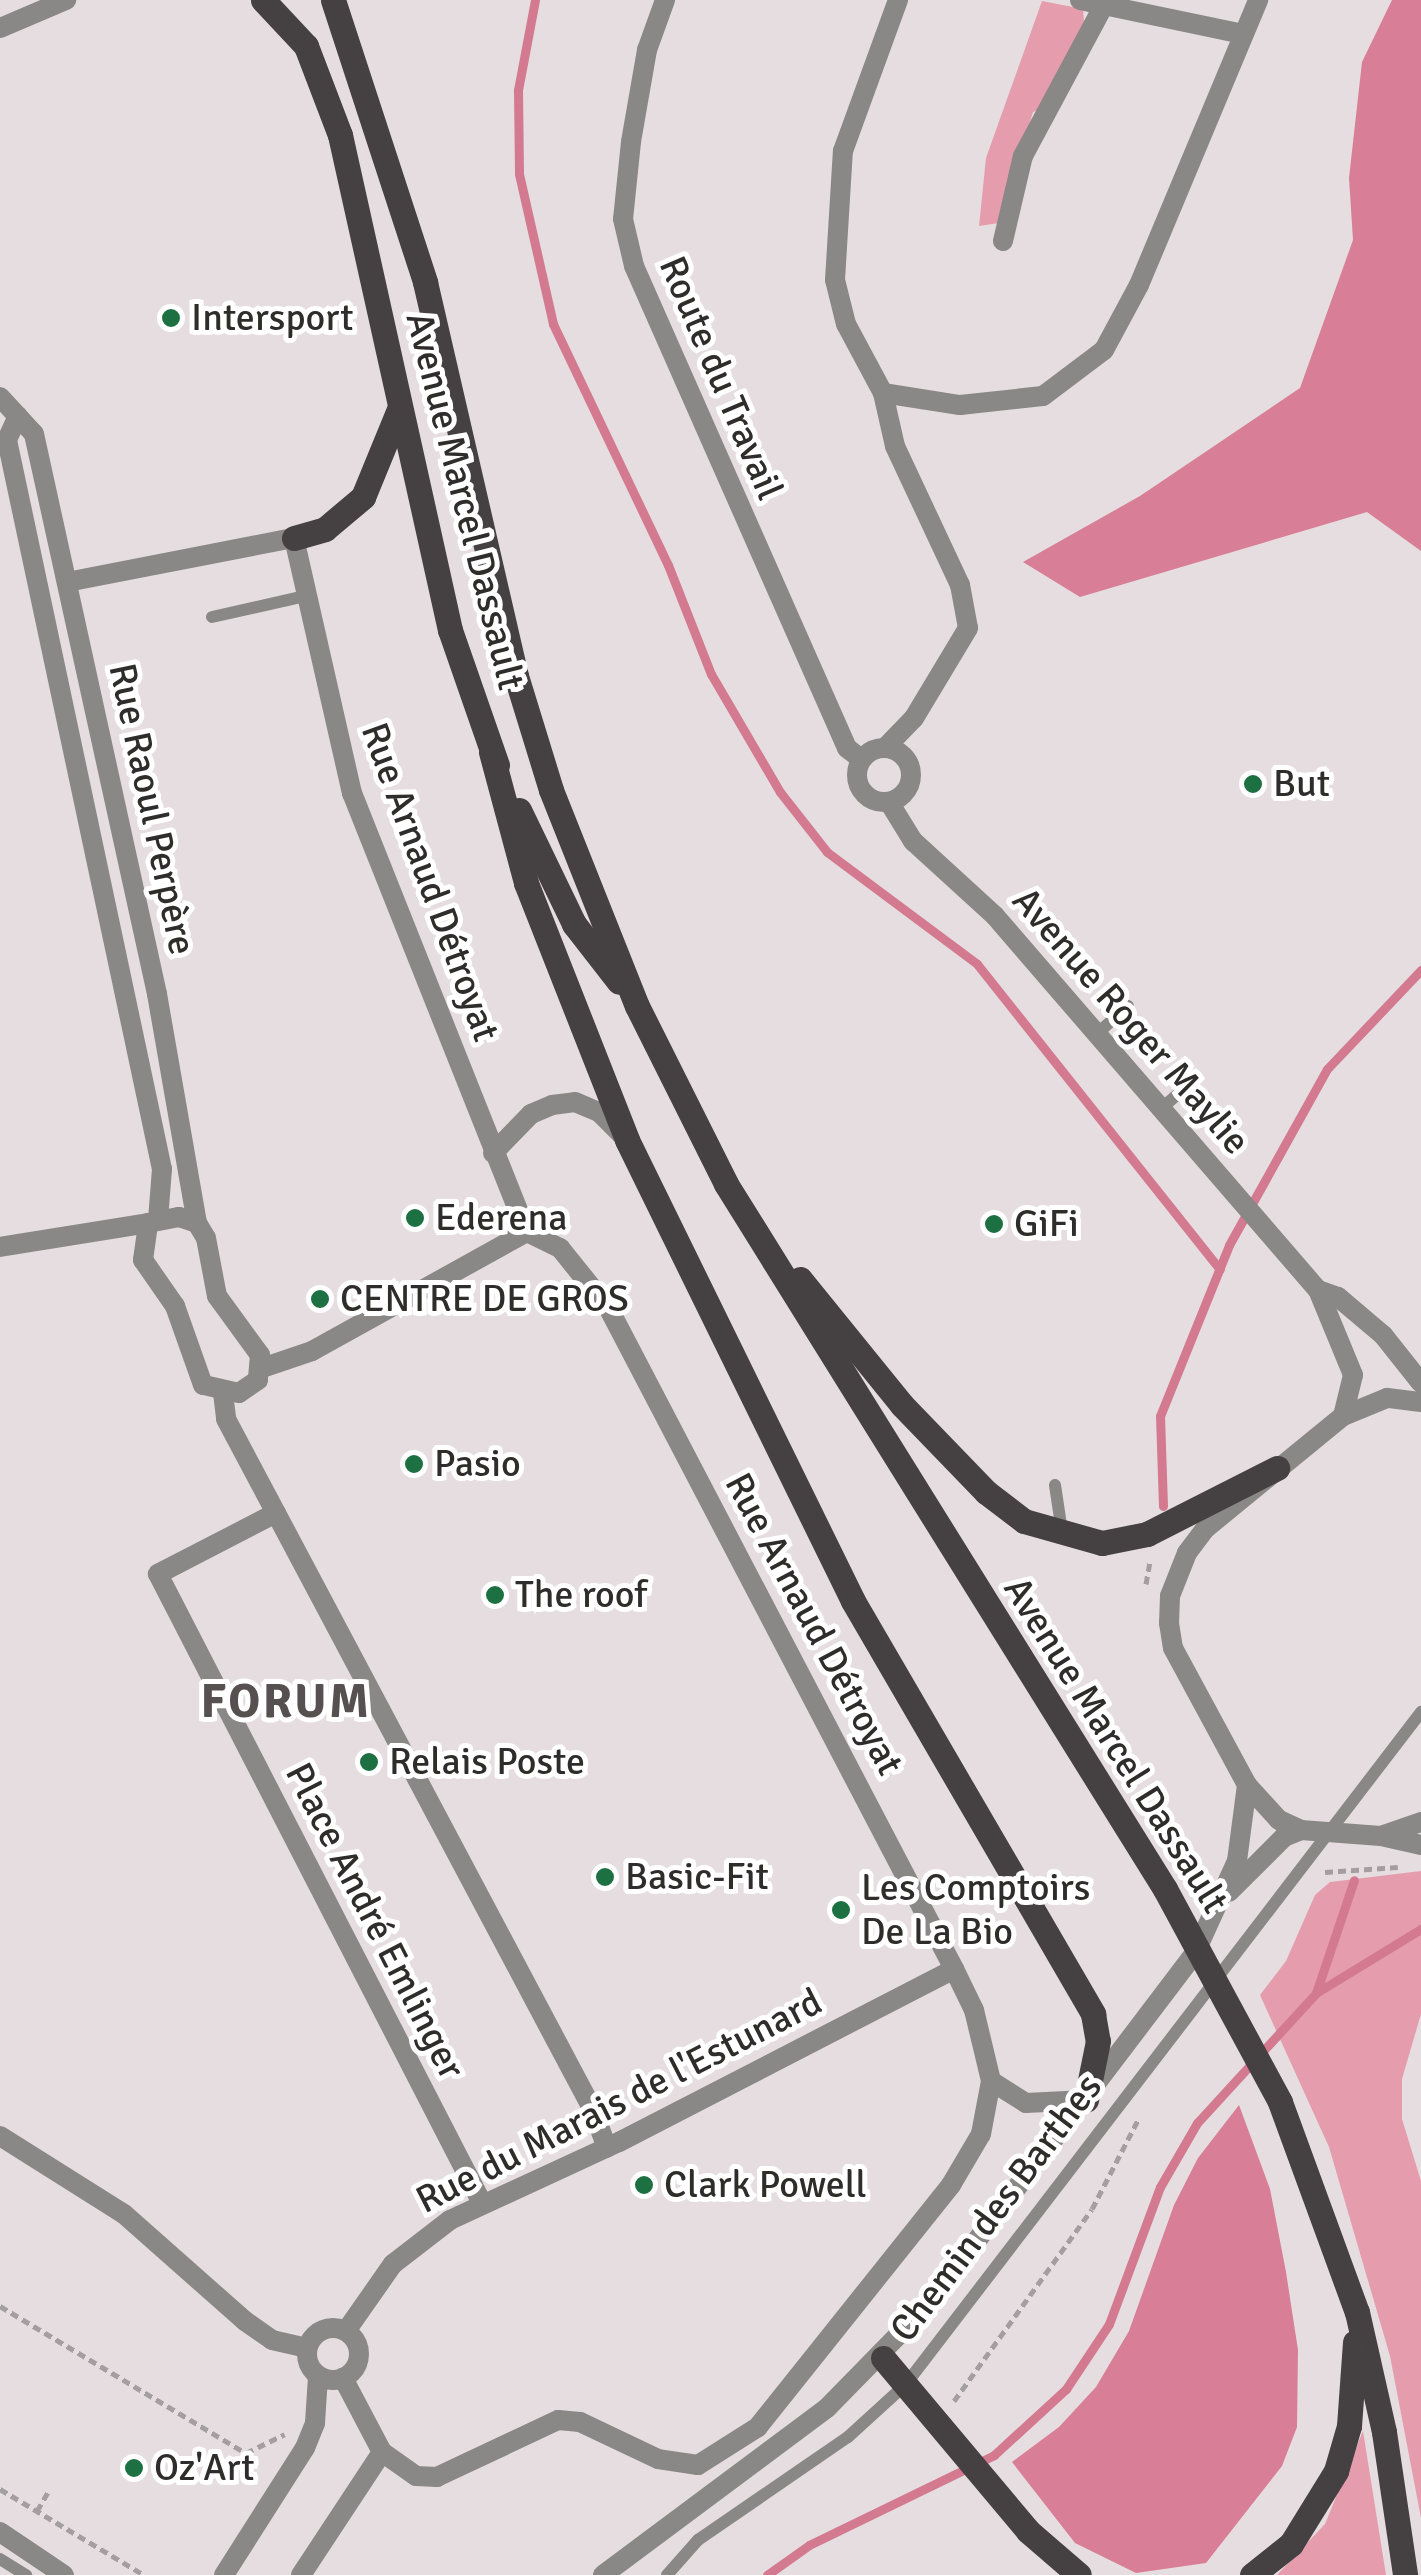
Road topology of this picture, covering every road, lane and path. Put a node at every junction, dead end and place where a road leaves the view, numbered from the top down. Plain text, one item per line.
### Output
1 (66, 0) edge
2 (263, 0) edge
3 (333, 0) edge
4 (664, 0) edge
5 (898, 0) edge
6 (1080, 0) edge
7 (1258, 0) edge
8 (1104, 6) junction
9 (0, 28) edge
10 (1244, 34) junction
11 (1003, 241) dead end
12 (883, 392) junction
13 (0, 397) edge
14 (400, 407) junction
15 (18, 416) junction
16 (294, 538) junction
17 (66, 582) junction
18 (305, 596) junction
19 (212, 617) dead end
20 (886, 748) junction
21 (491, 752) junction
22 (862, 759) junction
23 (888, 802) junction
24 (637, 1006) junction
25 (1128, 1006) dead end
26 (1098, 1032) junction
27 (1195, 1079) dead end
28 (1162, 1108) junction
29 (627, 1140) junction
30 (493, 1153) junction
31 (726, 1184) junction
32 (153, 1222) junction
33 (198, 1223) junction
34 (527, 1232) junction
35 (0, 1247) edge
36 (1318, 1290) junction
37 (262, 1368) junction
38 (1421, 1383) edge
39 (222, 1393) junction
40 (1421, 1402) edge
41 (1343, 1416) junction
42 (1278, 1468) junction
43 (1055, 1485) dead end
44 (276, 1512) junction
45 (1062, 1534) junction
46 (1421, 1712) edge
47 (1247, 1785) junction
48 (1421, 1822) edge
49 (1301, 1830) junction
50 (1333, 1833) junction
51 (1370, 1835) junction
52 (1421, 1845) edge
53 (1406, 1866) dead end
54 (1315, 1878) dead end
55 (1227, 1893) junction
56 (954, 1969) junction
57 (991, 2082) junction
58 (1086, 2100) junction
59 (1149, 2104) dead end
60 (0, 2136) edge
61 (607, 2148) junction
62 (482, 2204) junction
63 (0, 2306) edge
64 (1357, 2312) junction
65 (346, 2332) junction
66 (307, 2348) junction
67 (883, 2358) junction
68 (318, 2376) junction
69 (344, 2378) junction
70 (906, 2384) junction
71 (942, 2423) junction
72 (382, 2452) junction
73 (246, 2454) dead end
74 (0, 2489) edge
75 (48, 2492) dead end
76 (20, 2501) junction
77 (36, 2511) junction
78 (5, 2524) edge
79 (0, 2559) edge
80 (134, 2572) edge
81 (26, 2575) edge
82 (64, 2575) edge
83 (144, 2575) edge
84 (224, 2575) edge
85 (301, 2575) edge
86 (603, 2575) edge
87 (667, 2575) edge
88 (1079, 2575) edge
89 (1252, 2575) edge
90 (1406, 2575) edge

1 - 9 street
2 - 14 main road, Avenue Marcel Dassault
3 - 24 main road, Avenue Marcel Dassault
4 - 22 street, Route du Travail
5 - 12 street
6 - 8 street
7 - 10 street
8 - 10 street
8 - 11 street
10 - 12 street
12 - 20 street
13 - 15 street, Rue Raoul Perpère
14 - 16 main road
14 - 21 main road, Avenue Marcel Dassault
15 - 17 street, Rue Raoul Perpère
15 - 32 street, Rue Raoul Perpère
16 - 17 street
16 - 18 street, Rue Arnaud Détroyat
17 - 33 street, Rue Raoul Perpère
18 - 19 lane
18 - 30 street, Rue Arnaud Détroyat
20 - 22 street
20 - 23 street
21 - 24 main road, Avenue Marcel Dassault
21 - 29 main road
22 - 23 street
23 - 26 street, Avenue Roger Maylie
24 - 31 main road, Avenue Marcel Dassault
25 - 26 lane
26 - 28 street, Avenue Roger Maylie
27 - 28 lane
28 - 36 street, Avenue Roger Maylie
29 - 30 street
29 - 58 main road
30 - 34 street, Rue Arnaud Détroyat
31 - 45 main road
31 - 64 main road, Avenue Marcel Dassault
32 - 33 street
32 - 35 street
32 - 39 street, Rue Raoul Perpère
33 - 37 street, Rue Raoul Perpère
34 - 37 street
34 - 56 street, Rue Arnaud Détroyat
36 - 38 street, Avenue Roger Maylie
36 - 41 street, Avenue Roger Maylie
37 - 39 street
39 - 44 street
40 - 41 street
41 - 42 street
42 - 45 main road
42 - 47 street
43 - 45 lane
44 - 61 street
44 - 62 street, Place André Emlinger
46 - 50 lane, Chemin des Barthes
47 - 49 street
47 - 55 street, Chemin des Barthes
48 - 51 street
49 - 50 street
49 - 55 street, Chemin des Barthes
50 - 51 street
50 - 70 lane, Chemin des Barthes
51 - 52 street
53 - 54 path
55 - 58 street, Chemin des Barthes
56 - 57 street, Rue Arnaud Détroyat
56 - 61 street, Rue du Marais de l'Estunard
57 - 58 street
57 - 72 street, Rue Arnaud Détroyat
58 - 67 street, Chemin des Barthes
59 - 71 path
60 - 66 street
61 - 62 street, Rue du Marais de l'Estunard
62 - 65 street, Rue du Marais de l'Estunard
63 - 73 path
64 - 89 main road
64 - 90 main road, Avenue Marcel Dassault
65 - 66 street
65 - 69 street
66 - 68 street
67 - 70 main road
67 - 86 street, Chemin des Barthes
68 - 69 street
68 - 84 street
69 - 72 street
70 - 71 main road
70 - 87 lane, Chemin des Barthes
71 - 88 main road
72 - 85 street
74 - 76 path
75 - 77 path
76 - 77 path
76 - 78 path
77 - 80 path
78 - 82 street
79 - 81 lane
80 - 83 path

